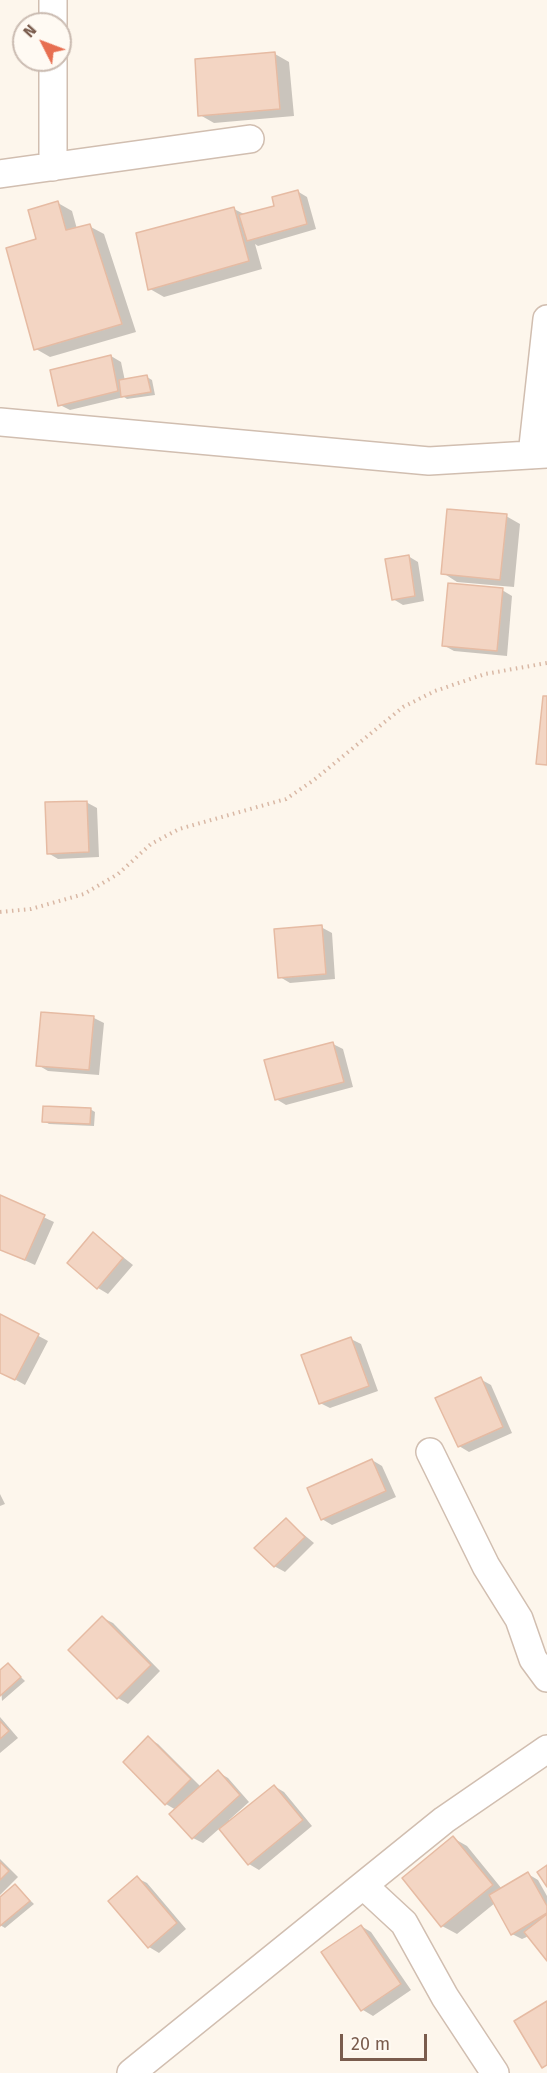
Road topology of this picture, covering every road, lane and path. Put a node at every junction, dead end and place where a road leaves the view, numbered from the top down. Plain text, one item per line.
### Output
1 (53, 72) edge
2 (250, 139) dead end
3 (53, 167) junction
4 (0, 174) edge
5 (547, 319) edge
6 (0, 422) edge
7 (540, 454) edge
8 (547, 663) edge
9 (0, 912) edge
10 (429, 1452) dead end
11 (547, 1678) edge
12 (547, 1749) edge
13 (364, 1886) junction
14 (131, 2073) edge
15 (495, 2073) edge

1 - 3 street
2 - 3 street
3 - 4 street
5 - 7 street
6 - 7 street
8 - 9 path
10 - 11 street
12 - 13 street
13 - 14 street
13 - 15 street

